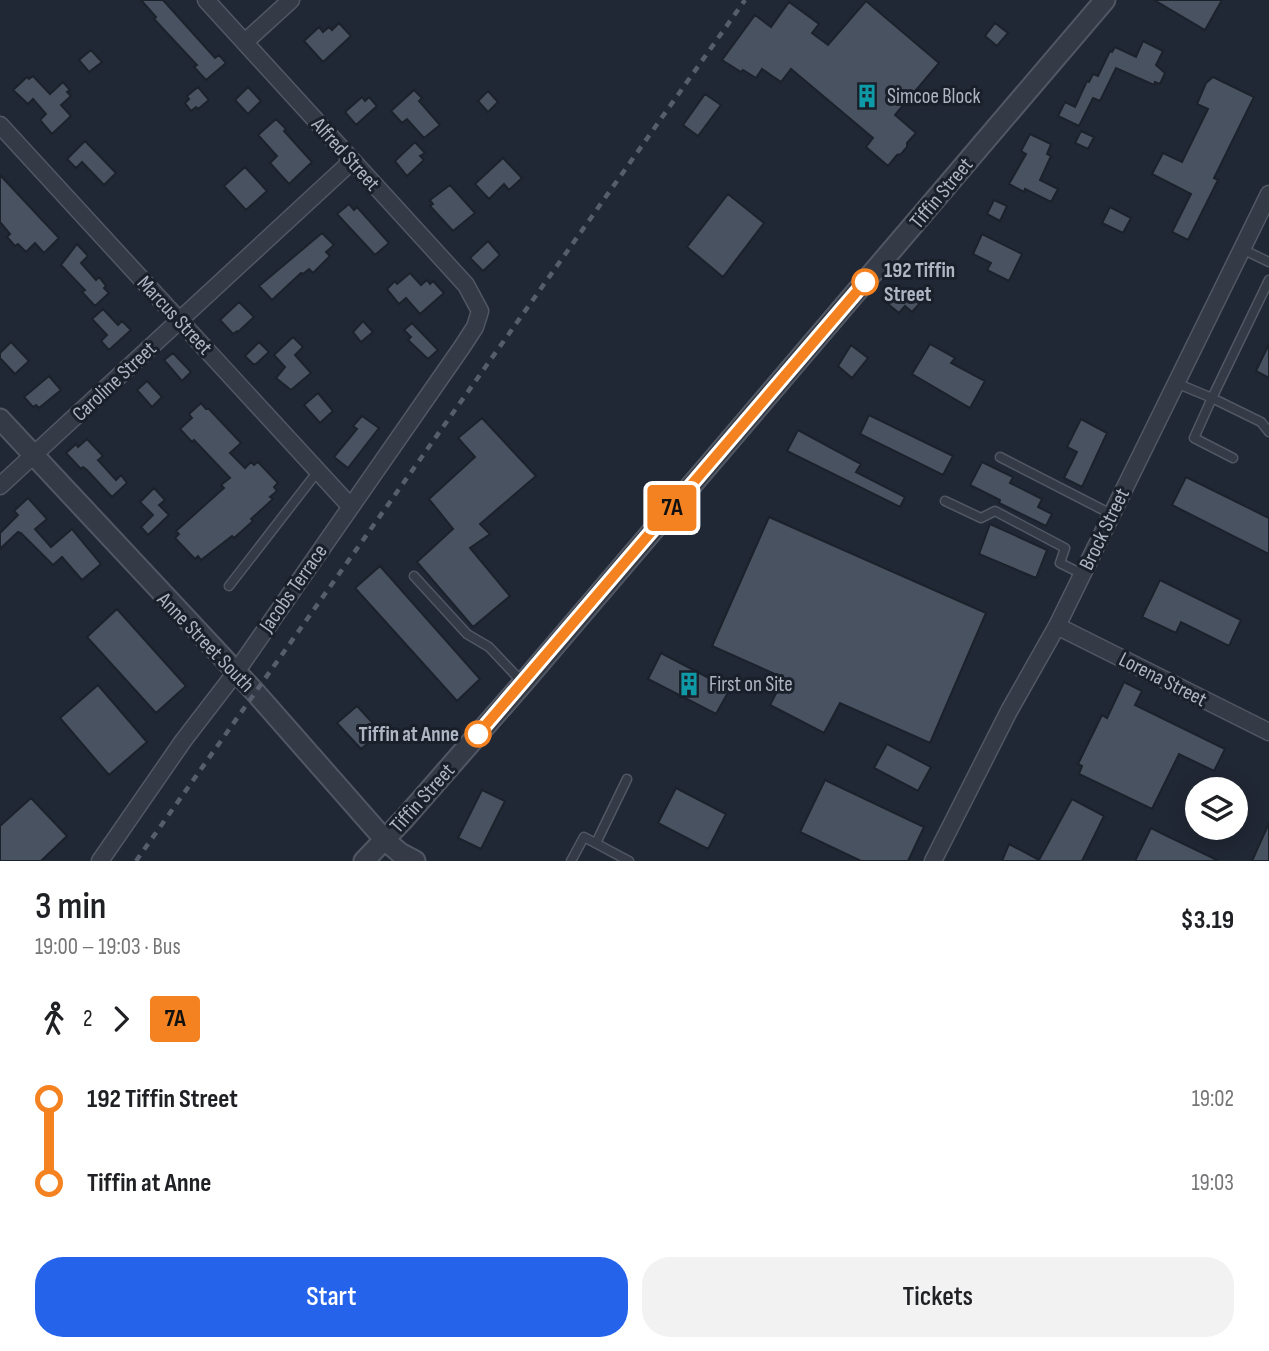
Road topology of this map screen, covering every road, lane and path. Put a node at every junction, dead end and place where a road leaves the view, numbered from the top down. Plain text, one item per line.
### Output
1 (206, 0) edge
2 (291, 0) edge
3 (1105, 0) edge
4 (245, 42) junction
5 (0, 125) edge
6 (352, 161) junction
7 (1269, 194) edge
8 (1242, 249) junction
9 (1269, 262) edge
10 (1269, 280) edge
11 (480, 311) joint
12 (179, 320) junction
13 (1176, 383) junction
14 (1212, 398) junction
15 (0, 419) edge
16 (1269, 432) edge
17 (33, 456) junction
18 (1000, 457) dead end
19 (1233, 458) dead end
20 (318, 471) junction
21 (0, 486) edge
22 (945, 501) dead end
23 (350, 506) junction
24 (1111, 514) junction
25 (1082, 574) junction
26 (414, 576) dead end
27 (229, 586) dead end
28 (1058, 626) junction
29 (236, 672) junction
30 (523, 683) junction
31 (1269, 732) edge
32 (627, 779) dead end
33 (385, 840) junction
34 (596, 843) junction
35 (100, 861) edge
36 (364, 861) edge
37 (415, 861) edge
38 (572, 861) edge
39 (629, 861) edge
40 (933, 861) edge

1 - 4 street, Alfred Street
2 - 4 street
3 - 30 street, Tiffin Street
4 - 6 street, Alfred Street
5 - 12 street, Marcus Street
6 - 11 street, Alfred Street
6 - 12 street, Caroline Street
7 - 8 street, Brock Street
8 - 9 lane
8 - 13 street, Brock Street
10 - 14 lane
11 - 23 street, Jacobs Terrace
12 - 17 street, Caroline Street
12 - 20 street, Marcus Street
13 - 14 lane
13 - 24 street, Brock Street
14 - 16 lane
14 - 19 lane
15 - 17 street, Anne Street South
17 - 21 street, Caroline Street
17 - 29 street, Anne Street South
18 - 24 lane
20 - 23 street, Marcus Street
20 - 27 lane
22 - 25 lane
23 - 29 street, Jacobs Terrace
24 - 25 street, Brock Street
25 - 28 street, Brock Street
26 - 30 lane
28 - 31 street, Lorena Street
28 - 40 street, Brock Street
29 - 33 street, Anne Street South
29 - 35 street, Jacobs Terrace
30 - 33 street, Tiffin Street
32 - 34 lane
33 - 36 street, Tiffin Street
33 - 37 street, Anne Street South
34 - 38 lane
34 - 39 lane

